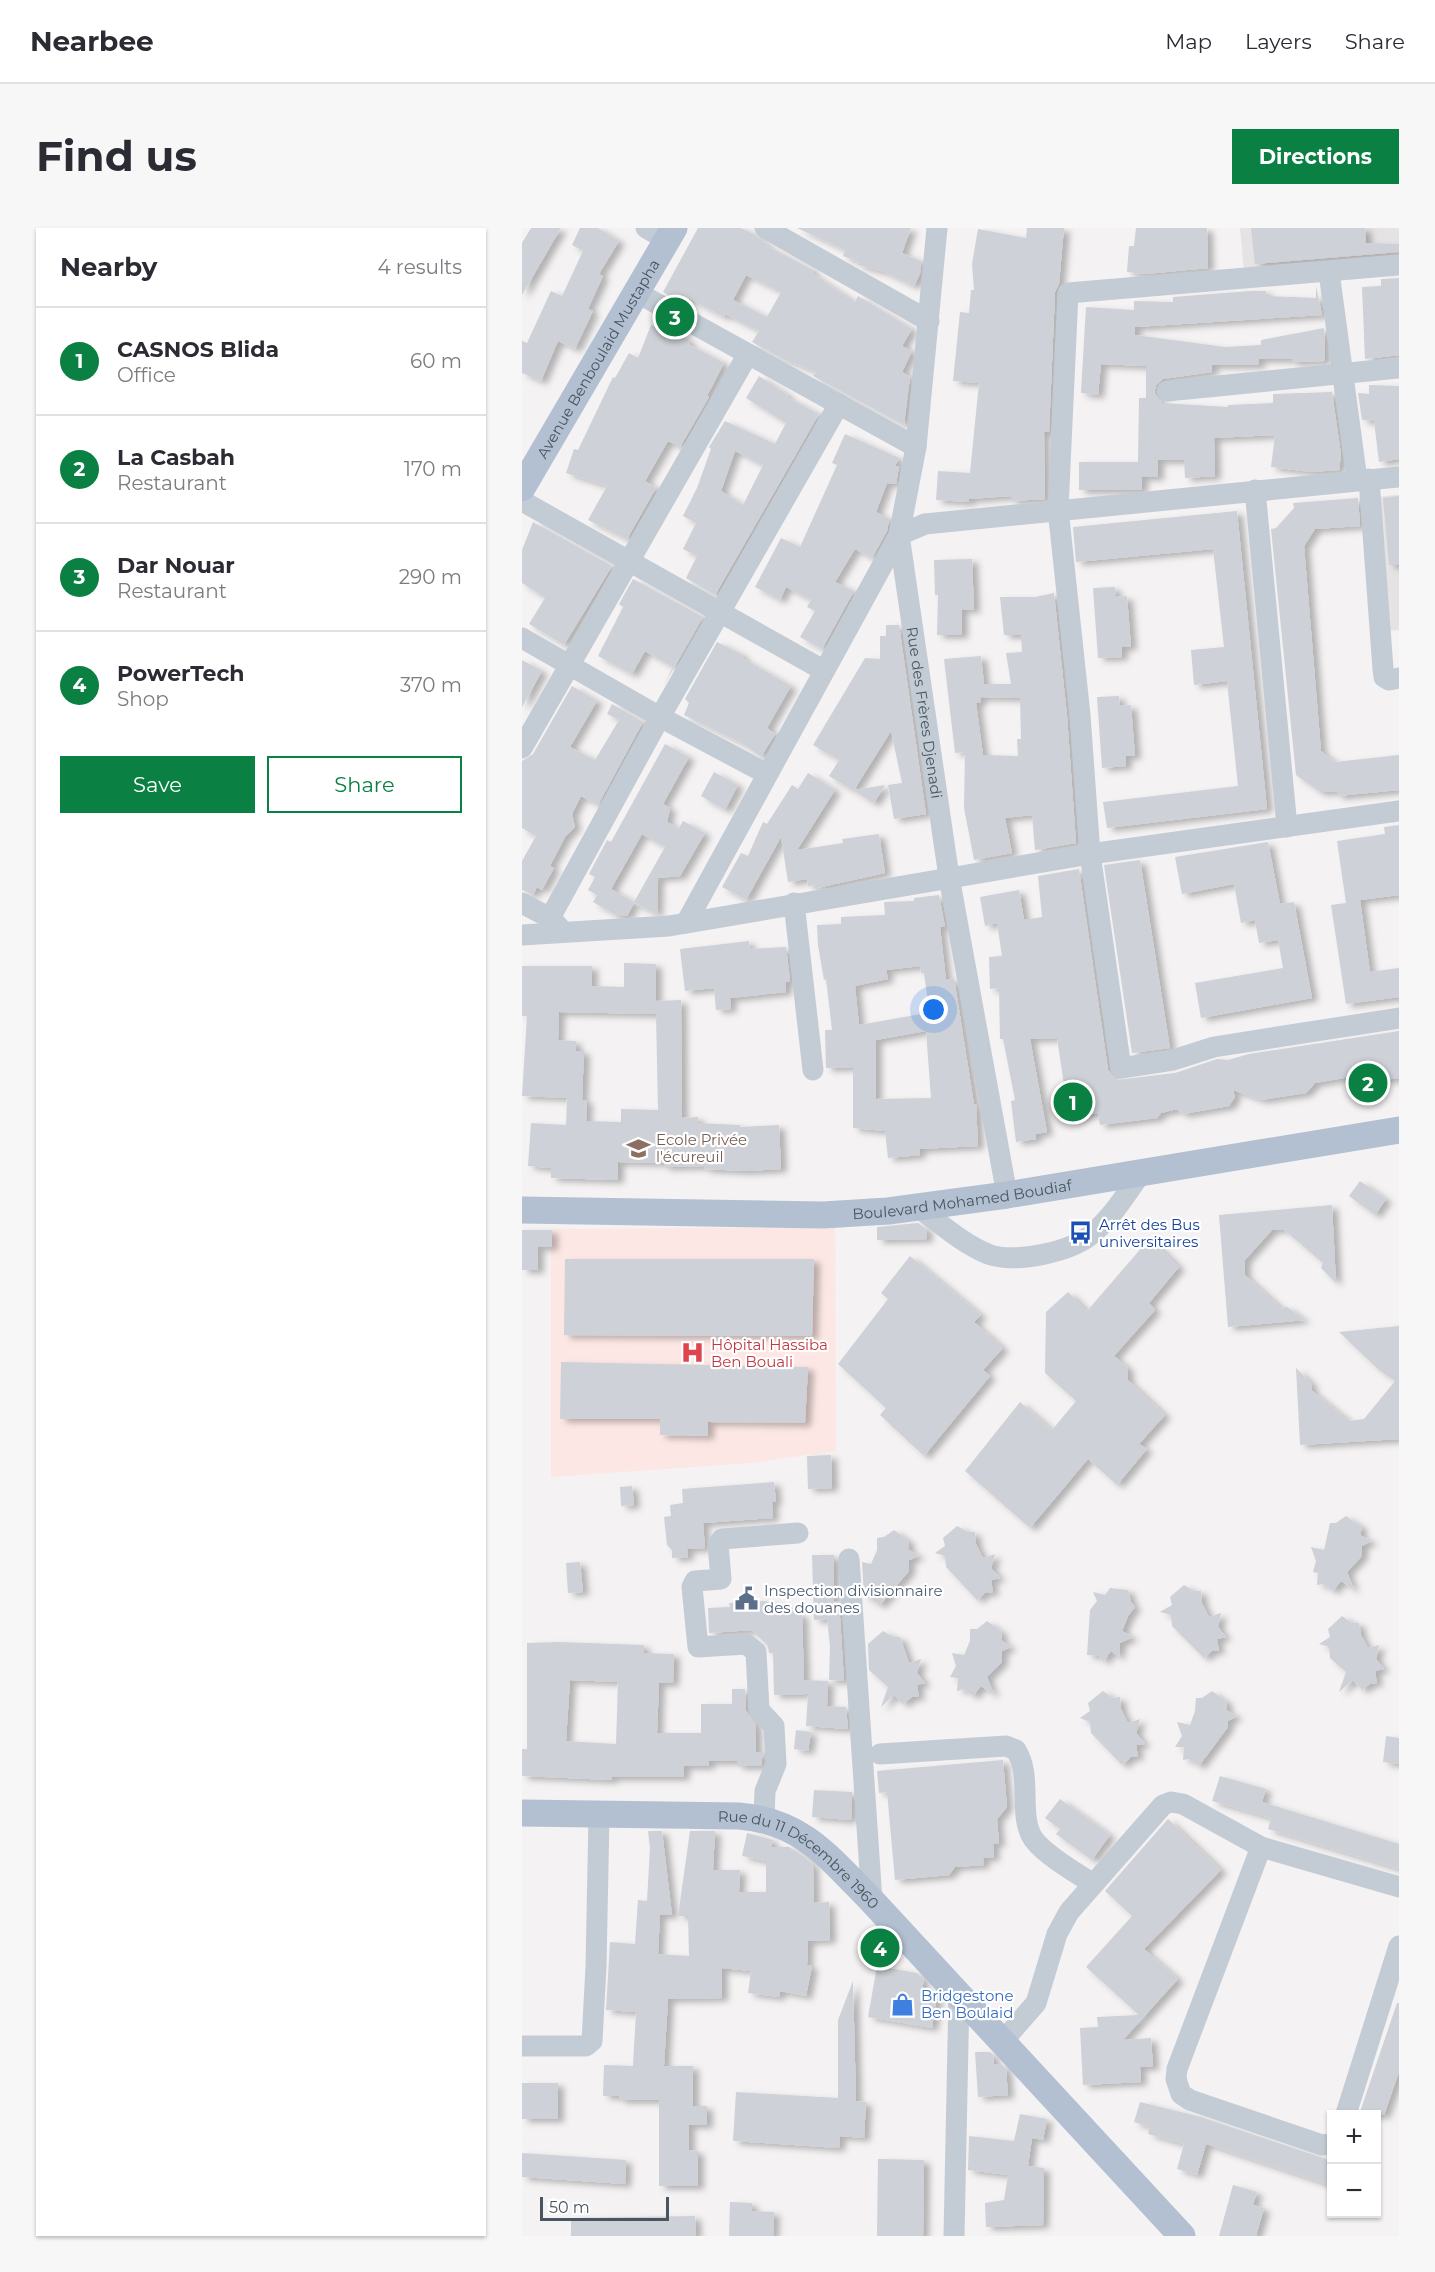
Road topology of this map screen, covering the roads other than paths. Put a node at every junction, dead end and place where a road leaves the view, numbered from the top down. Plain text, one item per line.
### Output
1 (765, 228) edge
2 (938, 228) edge
3 (662, 232) edge
4 (1399, 265) edge
5 (1329, 272) junction
6 (636, 292) junction
7 (929, 321) junction
8 (748, 354) junction
9 (1399, 368) edge
10 (1343, 375) junction
11 (1167, 391) dead end
12 (839, 404) junction
13 (916, 447) junction
14 (1399, 477) edge
15 (1363, 479) junction
16 (522, 488) edge
17 (1255, 490) junction
18 (522, 501) edge
19 (1058, 509) junction
20 (899, 535) junction
21 (629, 561) junction
22 (721, 612) junction
23 (522, 638) edge
24 (570, 665) junction
25 (823, 670) junction
26 (1399, 678) edge
27 (660, 717) junction
28 (522, 748) edge
29 (767, 774) junction
30 (1399, 811) edge
31 (1287, 826) junction
32 (1090, 854) junction
33 (949, 877) junction
34 (522, 903) edge
35 (794, 903) junction
36 (686, 923) junction
37 (557, 925) junction
38 (522, 935) edge
39 (1399, 1018) edge
40 (813, 1070) dead end
41 (1399, 1130) edge
42 (1142, 1172) junction
43 (1007, 1195) junction
44 (919, 1208) junction
45 (522, 1210) edge
46 (798, 1533) dead end
47 (849, 1559) dead end
48 (880, 1754) dead end
49 (522, 1814) edge
50 (599, 1815) junction
51 (765, 1818) junction
52 (1261, 1846) junction
53 (1093, 1884) junction
54 (1399, 1887) edge
55 (872, 1901) junction
56 (1399, 1946) edge
57 (959, 1994) junction
58 (1003, 2041) junction
59 (522, 2046) edge
60 (1348, 2110) edge
61 (1327, 2144) edge
62 (954, 2236) edge
63 (1182, 2236) edge

1 - 7 street
2 - 7 street, Rue des Frères Djenadi
3 - 6 main road, Avenue Benboulaid Mustapha
4 - 5 street
5 - 10 street
5 - 19 street
6 - 8 street
6 - 16 main road, Avenue Benboulaid Mustapha
7 - 13 street, Rue des Frères Djenadi
8 - 12 street
8 - 21 street
9 - 10 street
10 - 11 street
10 - 15 street
12 - 13 street
12 - 22 street
13 - 20 street, Rue des Frères Djenadi
14 - 15 street
15 - 17 street
15 - 26 street
17 - 19 street
17 - 31 street
18 - 21 street
19 - 20 street
19 - 32 street
20 - 25 street
20 - 33 street, Rue des Frères Djenadi
21 - 22 street
21 - 24 street
22 - 25 street
22 - 27 street
23 - 24 street
24 - 27 street
24 - 28 street
25 - 29 street
27 - 29 street
27 - 37 street
29 - 36 street
30 - 31 street
31 - 32 street
32 - 33 street
32 - 39 street
33 - 35 street
33 - 43 street, Rue des Frères Djenadi
34 - 37 street
35 - 36 street
35 - 40 street
36 - 37 street
37 - 38 street
41 - 42 main road, Boulevard Mohamed Boudiaf
42 - 43 main road, Boulevard Mohamed Boudiaf
42 - 44 street
43 - 44 main road, Boulevard Mohamed Boudiaf
44 - 45 main road, Boulevard Mohamed Boudiaf
46 - 51 street
47 - 55 street
48 - 53 street
49 - 50 main road, Rue du 11 Décembre 1960
50 - 51 main road, Rue du 11 Décembre 1960
50 - 59 street
51 - 55 main road, Rue du 11 Décembre 1960
52 - 53 street
52 - 54 street
52 - 61 street
53 - 58 street
55 - 57 main road, Rue du 11 Décembre 1960
56 - 60 street
57 - 58 main road, Rue du 11 Décembre 1960
57 - 62 street
58 - 63 main road, Rue du 11 Décembre 1960

